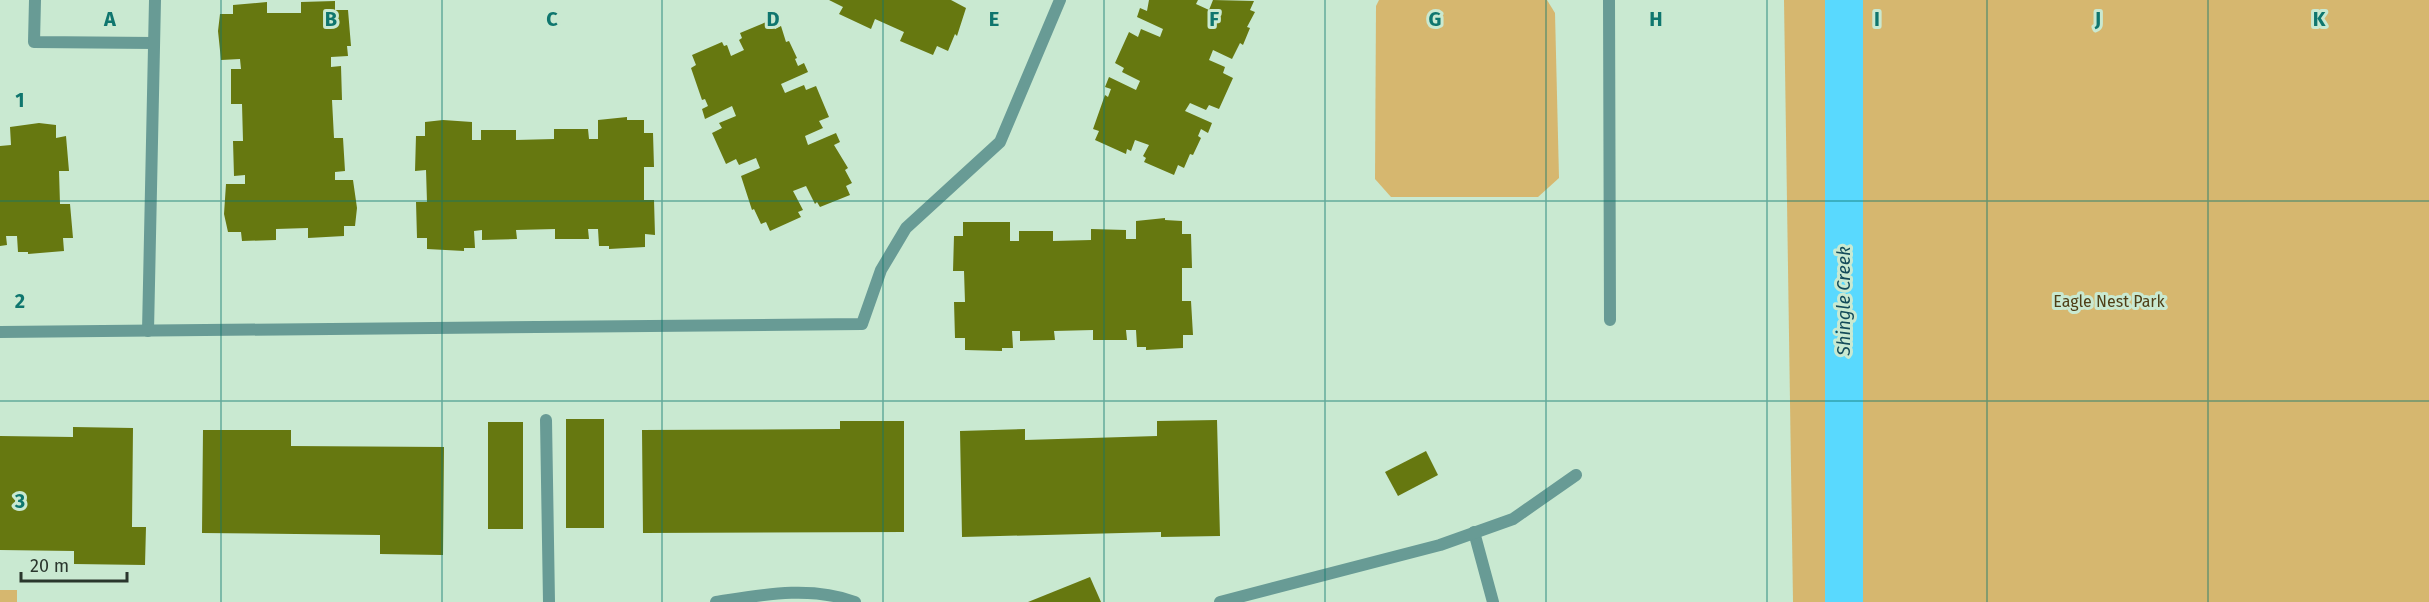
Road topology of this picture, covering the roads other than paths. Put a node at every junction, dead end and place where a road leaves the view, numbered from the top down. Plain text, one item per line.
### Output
1 (35, 0) edge
2 (155, 0) edge
3 (1060, 0) edge
4 (1609, 0) edge
5 (154, 43) junction
6 (1610, 320) dead end
7 (148, 331) junction
8 (0, 332) edge
9 (546, 420) dead end
10 (1576, 475) dead end
11 (1474, 532) junction
12 (549, 602) edge
13 (716, 602) edge
14 (855, 602) edge
15 (1223, 602) edge
16 (1493, 602) edge

1 - 5 lane
2 - 5 lane
3 - 7 lane
4 - 6 lane
5 - 7 lane
7 - 8 lane
9 - 12 lane
10 - 11 lane
11 - 15 lane
11 - 16 lane
13 - 14 lane

